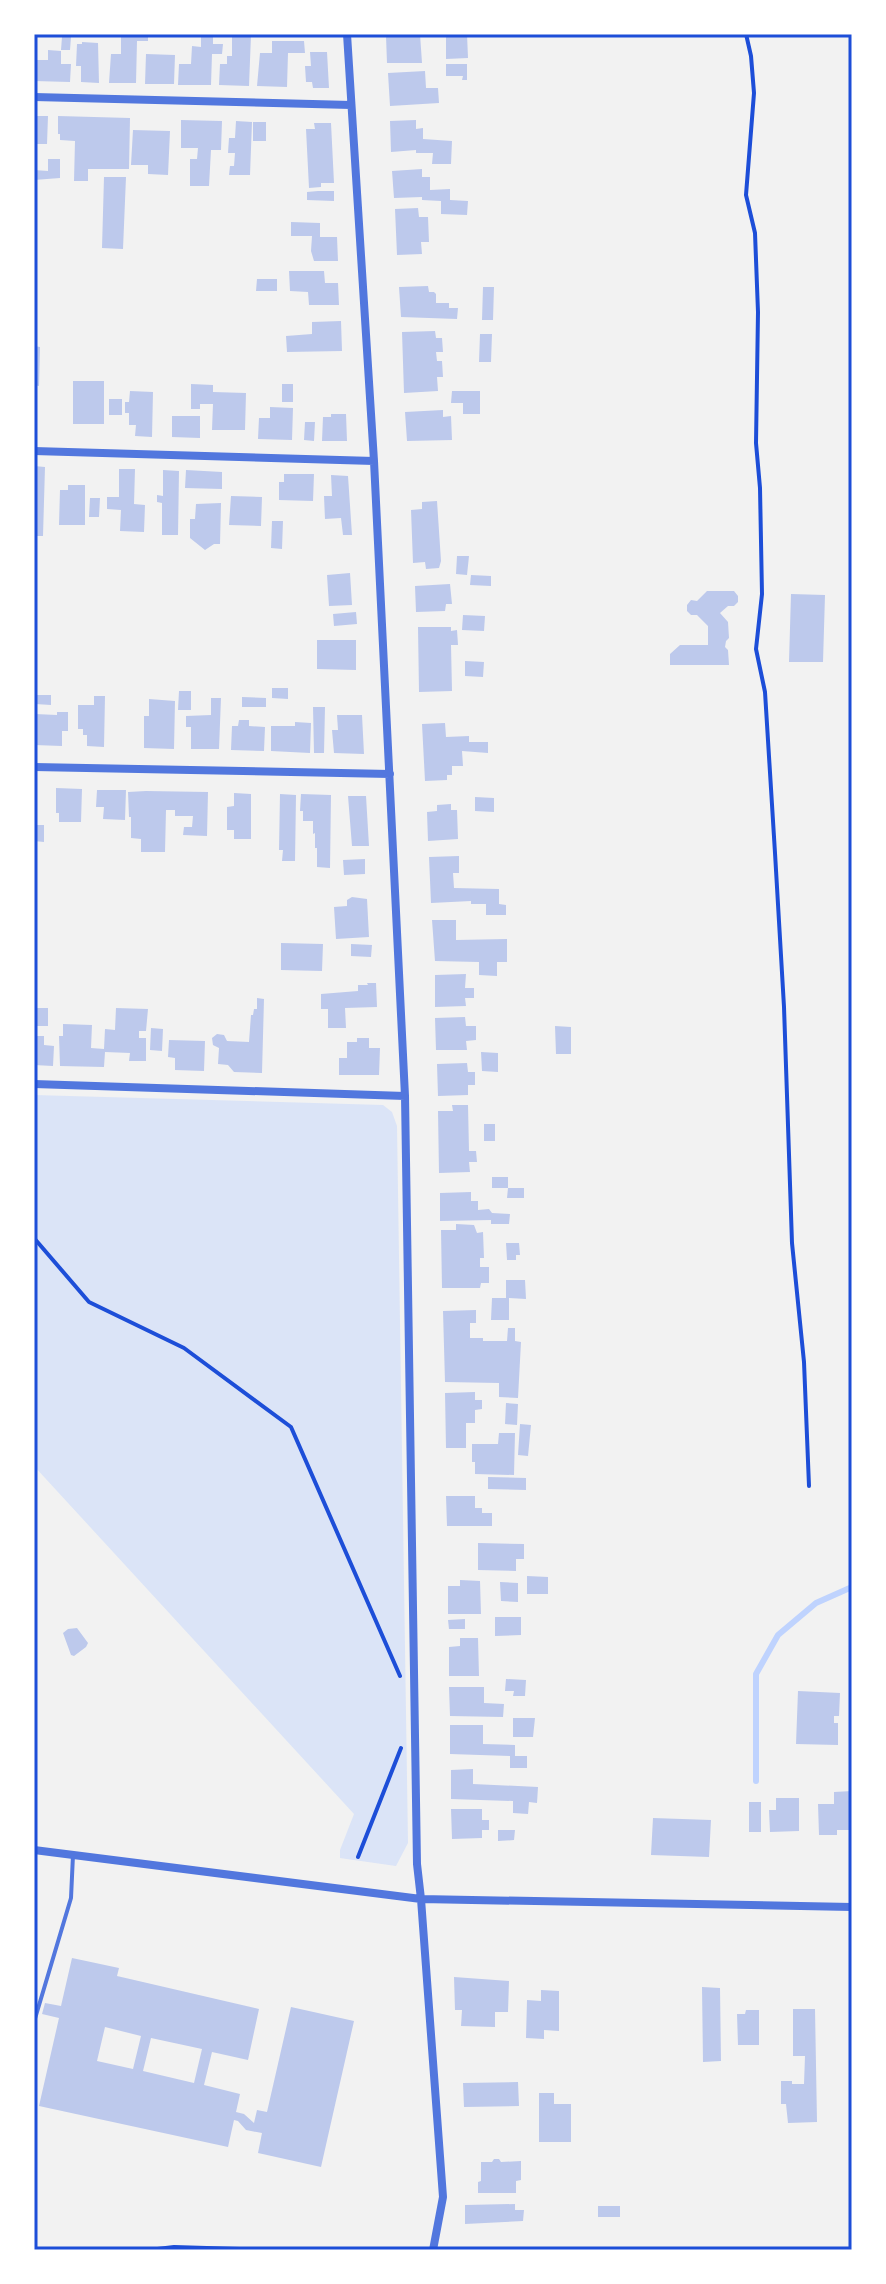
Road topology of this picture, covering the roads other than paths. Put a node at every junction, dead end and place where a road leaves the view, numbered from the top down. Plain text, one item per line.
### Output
1 (347, 34) edge
2 (34, 97) edge
3 (351, 105) junction
4 (34, 451) edge
5 (374, 461) junction
6 (34, 767) edge
7 (390, 774) junction
8 (34, 1084) edge
9 (405, 1096) junction
10 (34, 1850) edge
11 (73, 1855) junction
12 (421, 1899) junction
13 (852, 1907) edge
14 (34, 2022) edge
15 (433, 2250) edge

1 - 3 street
2 - 3 street
3 - 5 street
4 - 5 street
5 - 7 street
6 - 7 street
7 - 9 street
8 - 9 street
9 - 12 street
10 - 11 street
11 - 12 street
11 - 14 lane
12 - 13 street
12 - 15 street

